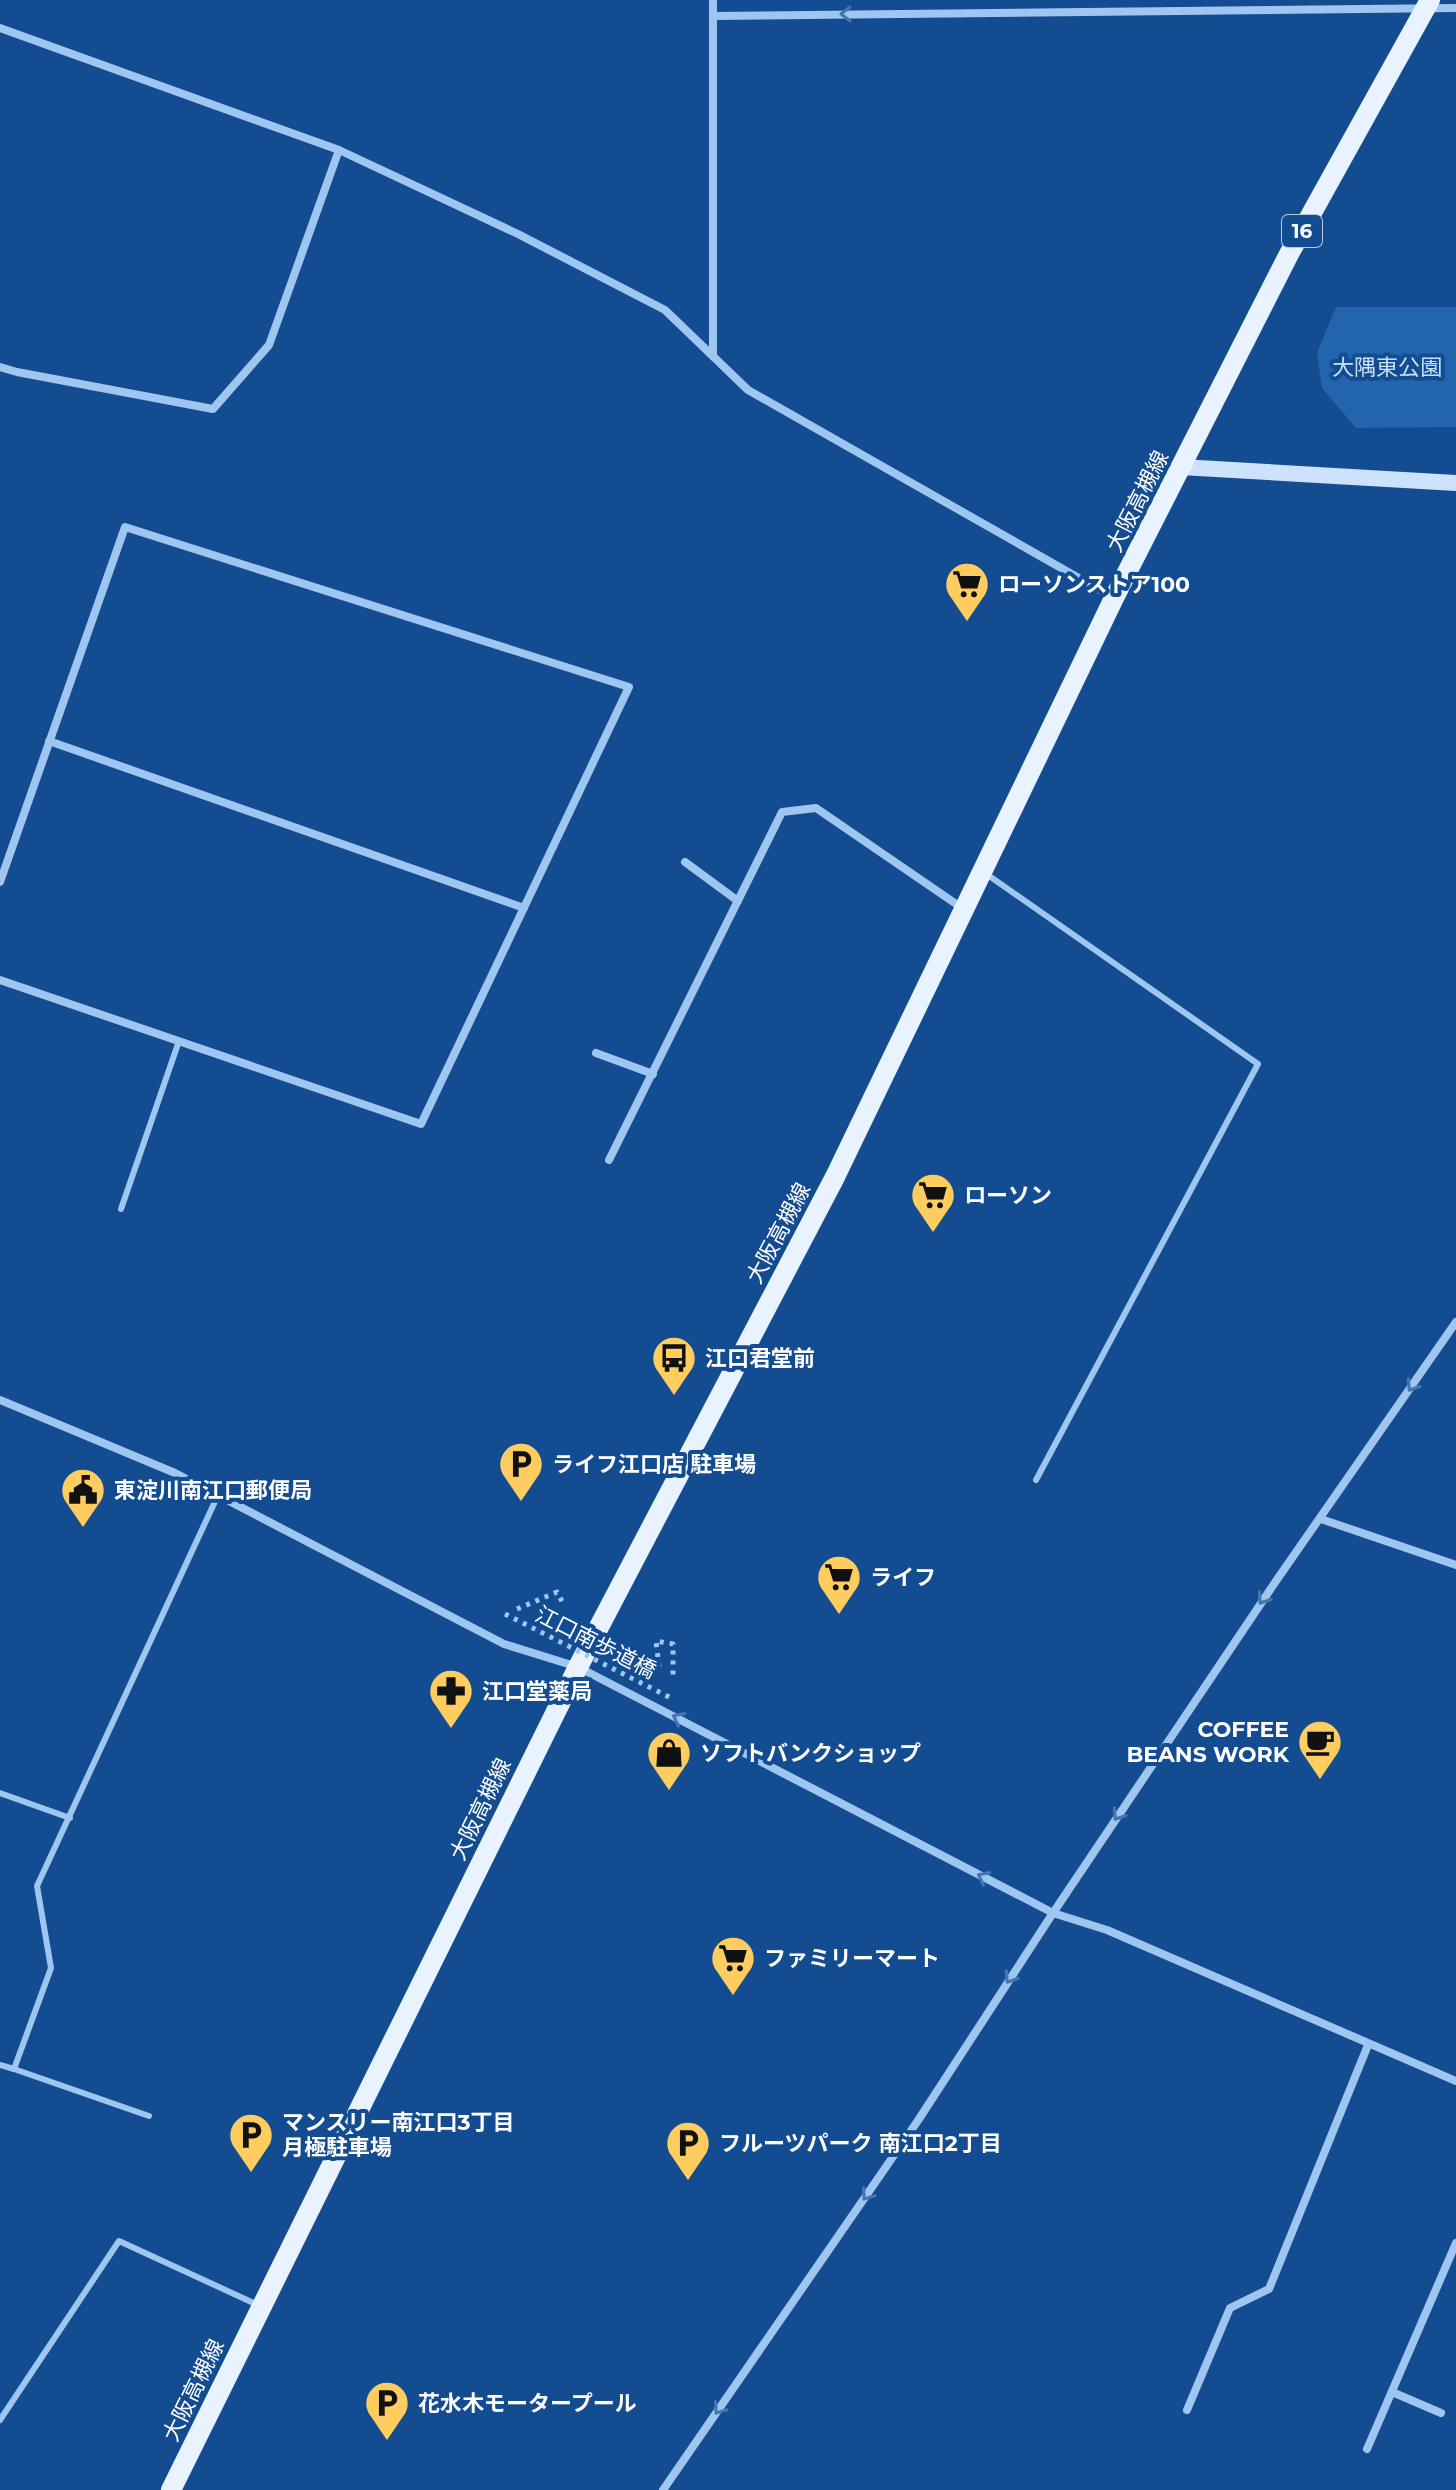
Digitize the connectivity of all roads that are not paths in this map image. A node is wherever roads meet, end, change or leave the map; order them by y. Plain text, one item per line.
1 (713, 0) edge
2 (1428, 4) edge
3 (1456, 8) edge
4 (713, 16) junction
5 (0, 28) edge
6 (339, 150) junction
7 (713, 354) junction
8 (0, 367) edge
9 (1181, 467) junction
10 (1456, 483) edge
11 (1114, 598) junction
12 (49, 741) junction
13 (685, 862) dead end
14 (982, 870) junction
15 (0, 882) edge
16 (738, 901) junction
17 (524, 908) junction
18 (964, 909) junction
19 (0, 980) edge
20 (179, 1041) junction
21 (596, 1053) dead end
22 (653, 1074) junction
23 (609, 1160) dead end
24 (121, 1209) dead end
25 (1456, 1322) edge
26 (0, 1400) edge
27 (1036, 1480) dead end
28 (218, 1495) junction
29 (1321, 1519) junction
30 (1456, 1565) edge
31 (578, 1667) junction
32 (0, 1793) edge
33 (70, 1818) junction
34 (1053, 1913) junction
35 (1368, 2045) junction
36 (0, 2065) edge
37 (14, 2069) junction
38 (1456, 2081) edge
39 (149, 2116) dead end
40 (1456, 2243) edge
41 (261, 2307) junction
42 (1392, 2392) junction
43 (1187, 2410) dead end
44 (1441, 2413) dead end
45 (0, 2420) edge
46 (1367, 2449) dead end
47 (171, 2490) edge
48 (663, 2490) edge

1 - 4 street
2 - 3 street
2 -> 4 street
2 - 9 main road, 大阪高槻線 / 16
4 - 7 street
5 - 6 street
6 - 7 street
6 - 8 street
7 - 11 street
9 - 10 street
9 - 11 main road, 大阪高槻線 / 16
11 - 14 main road, 大阪高槻線 / 16
12 - 15 street
12 - 17 street
12 - 17 street
13 - 16 street
14 - 18 main road, 大阪高槻線 / 16
14 - 27 lane
16 - 18 street
16 - 22 street
17 - 20 street
18 - 31 main road, 大阪高槻線 / 16
19 - 20 street
20 - 24 lane
21 - 22 street
22 - 23 street
25 -> 29 street
26 - 28 street
28 - 31 street
28 - 33 lane
29 - 30 street
29 -> 34 street
34 -> 31 street
31 - 41 main road, 大阪高槻線 / 16
32 - 33 lane
33 - 37 lane
34 - 35 street
34 -> 48 street
35 - 38 street
35 - 43 street
36 - 37 lane
37 - 39 lane
40 - 42 street
41 - 45 lane
41 - 47 main road, 大阪高槻線 / 16
42 - 44 street
42 - 46 street

